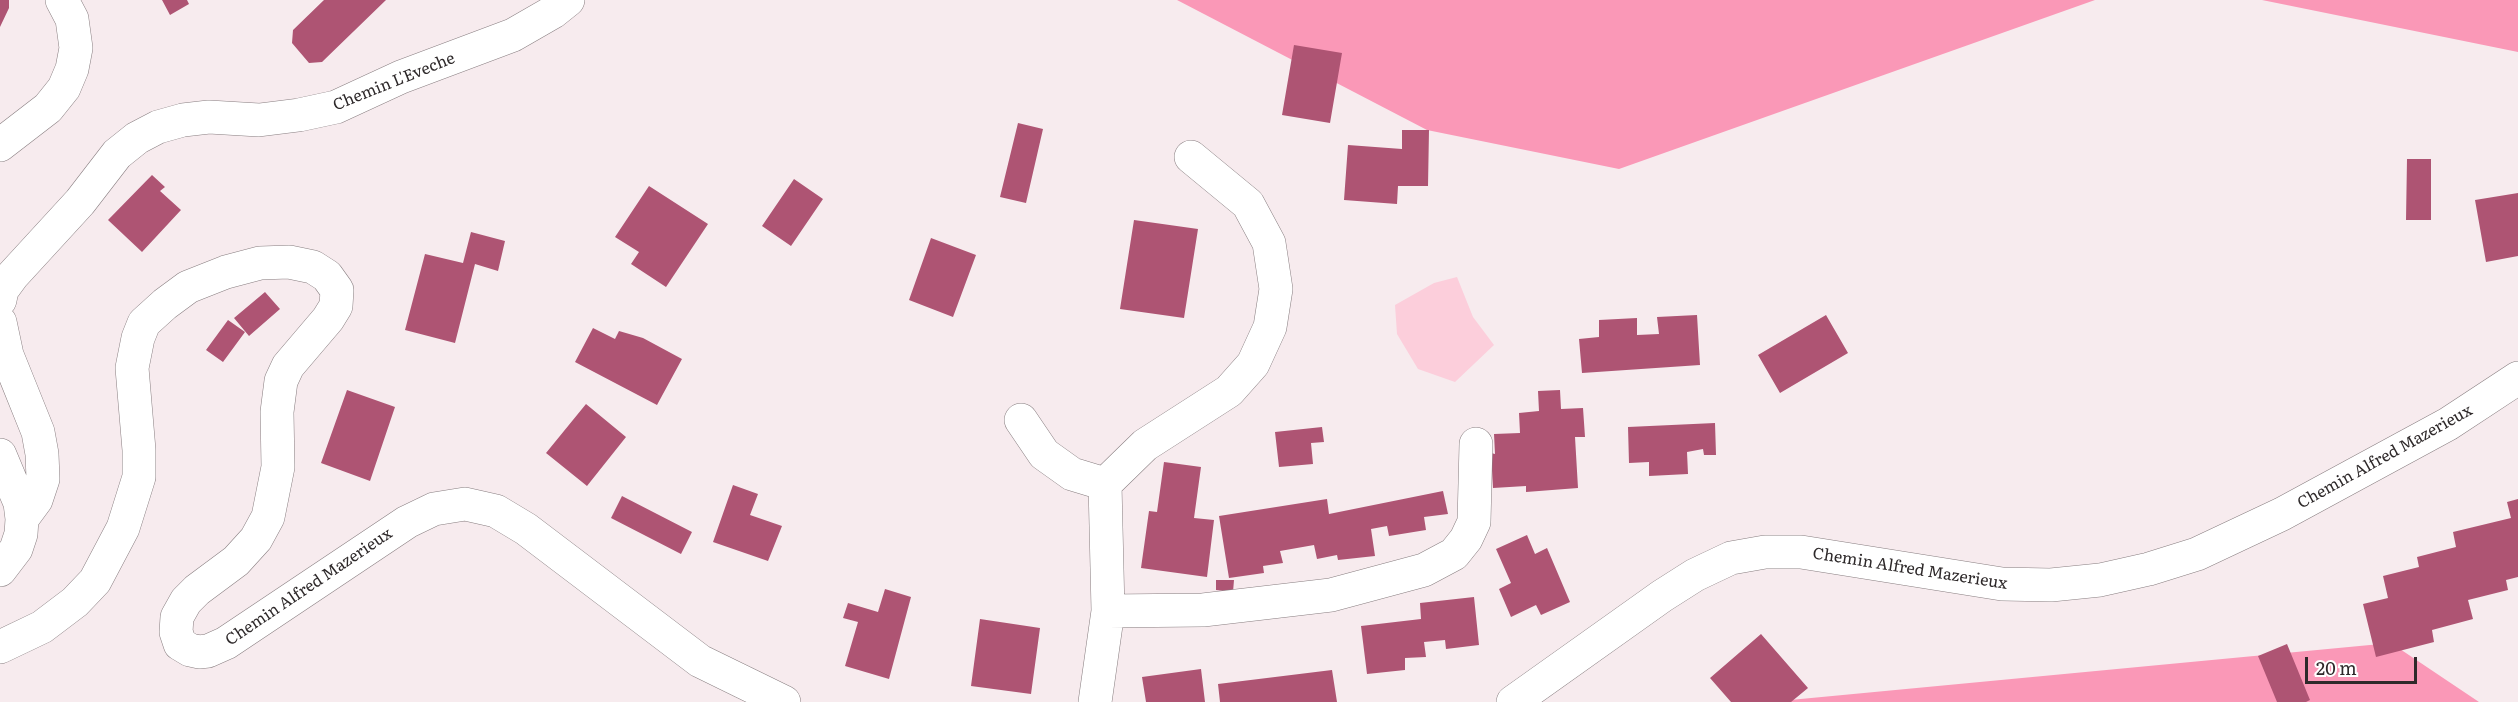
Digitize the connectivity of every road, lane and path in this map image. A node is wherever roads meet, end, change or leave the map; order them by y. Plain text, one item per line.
1 (62, 0) edge
2 (568, 0) edge
3 (0, 145) edge
4 (1191, 157) dead end
5 (0, 300) edge
6 (0, 322) edge
7 (2518, 378) edge
8 (1021, 420) dead end
9 (1476, 444) dead end
10 (0, 455) edge
11 (1105, 484) junction
12 (22, 519) junction
13 (0, 570) edge
14 (1108, 611) junction
15 (0, 647) edge
16 (784, 702) edge
17 (1095, 702) edge
18 (1513, 702) edge

1 - 3 street
2 - 5 street, Chemin L'Eveche
4 - 11 street
6 - 12 street
7 - 18 street, Chemin Alfred Mazerieux
8 - 11 street
9 - 14 street
10 - 12 street
11 - 14 street
12 - 13 street
14 - 17 street
15 - 16 street, Chemin Alfred Mazerieux

